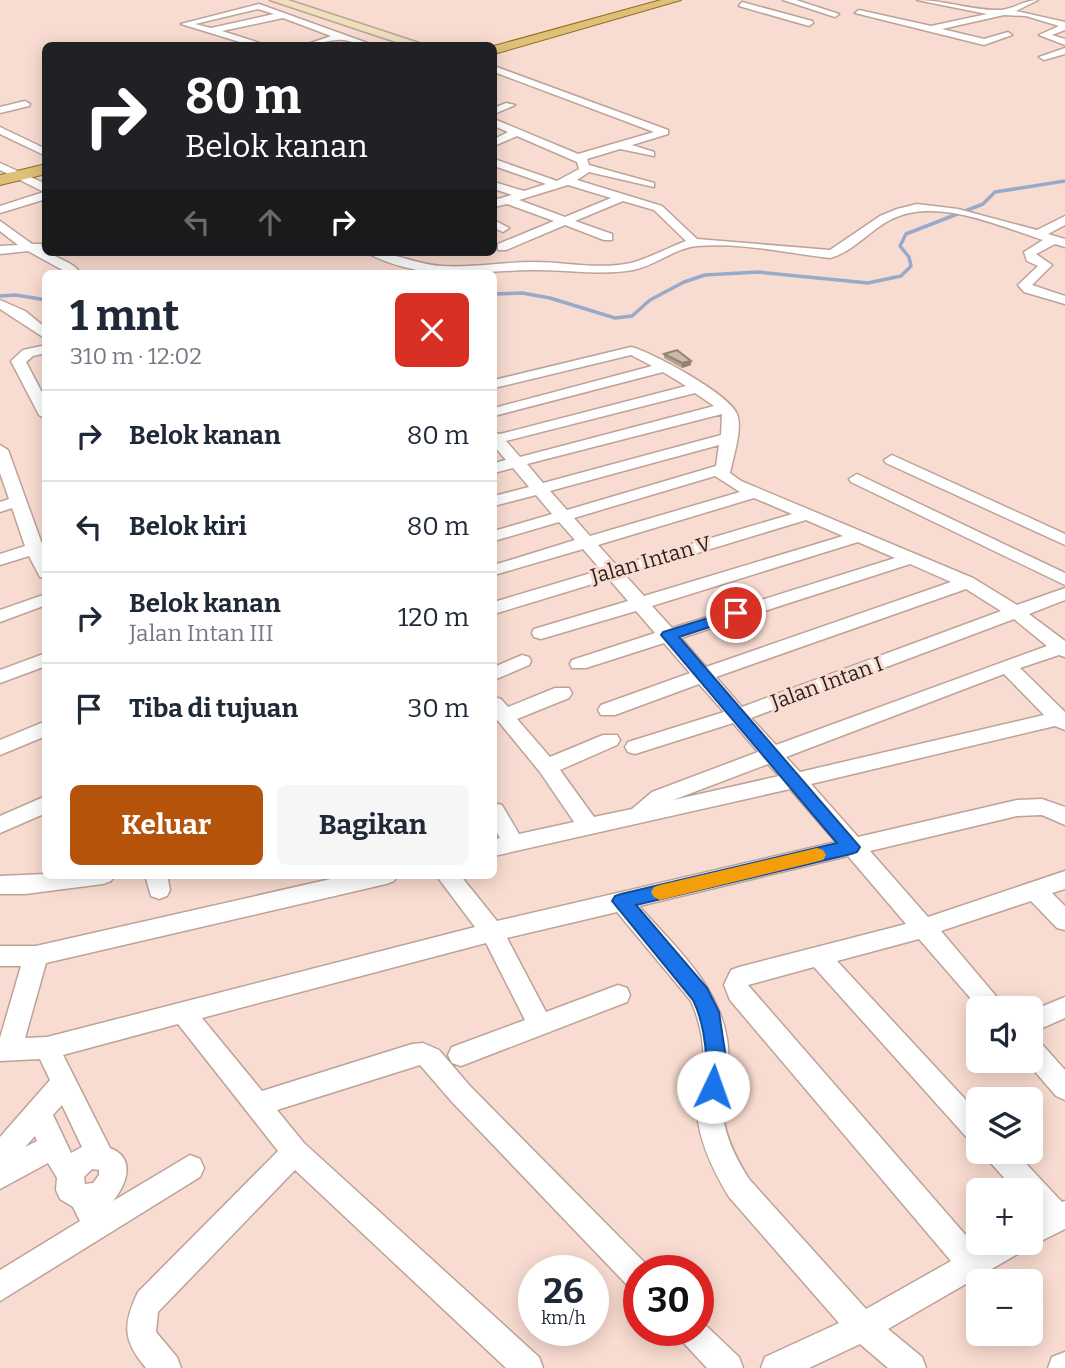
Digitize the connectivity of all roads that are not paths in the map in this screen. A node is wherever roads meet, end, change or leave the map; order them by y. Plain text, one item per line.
1 (276, 0) edge
2 (675, 0) edge
3 (757, 0) edge
4 (787, 0) edge
5 (921, 0) edge
6 (1034, 0) edge
7 (826, 1) edge
8 (938, 2) edge
9 (742, 4) junction
10 (808, 6) junction
11 (1018, 6) junction
12 (732, 7) dead end
13 (975, 11) junction
14 (1006, 12) junction
15 (225, 13) junction
16 (859, 13) dead end
17 (283, 15) junction
18 (248, 23) junction
19 (1065, 26) edge
20 (931, 29) junction
21 (211, 31) junction
22 (340, 36) junction
23 (1008, 36) dead end
24 (251, 42) edge
25 (320, 42) edge
26 (356, 42) edge
27 (409, 42) edge
28 (497, 49) edge
29 (1064, 49) edge
30 (1044, 57) dead end
31 (497, 72) edge
32 (25, 104) dead end
33 (510, 105) dead end
34 (0, 110) edge
35 (497, 110) edge
36 (497, 123) edge
37 (518, 131) junction
38 (3, 133) edge
39 (497, 142) edge
40 (623, 146) junction
41 (42, 151) edge
42 (650, 155) dead end
43 (497, 163) edge
44 (582, 163) junction
45 (0, 166) edge
46 (42, 170) edge
47 (8, 178) edge
48 (563, 183) junction
49 (650, 185) dead end
50 (497, 186) edge
51 (42, 188) edge
52 (524, 195) junction
53 (42, 196) edge
54 (624, 197) junction
55 (508, 200) junction
56 (497, 203) edge
57 (0, 210) edge
58 (1065, 220) edge
59 (565, 221) junction
60 (0, 225) edge
61 (1037, 235) junction
62 (608, 237) dead end
63 (1059, 241) edge
64 (694, 242) junction
65 (498, 245) edge
66 (42, 246) edge
67 (29, 247) junction
68 (0, 250) edge
69 (42, 254) edge
70 (47, 256) edge
71 (384, 256) edge
72 (541, 265) junction
73 (72, 270) edge
74 (440, 270) edge
75 (492, 270) edge
76 (1065, 300) edge
77 (0, 304) edge
78 (42, 332) edge
79 (42, 350) edge
80 (664, 367) junction
81 (497, 383) edge
82 (696, 388) junction
83 (42, 407) edge
84 (725, 408) junction
85 (497, 411) edge
86 (497, 438) edge
87 (727, 438) junction
88 (497, 442) edge
89 (1, 455) edge
90 (892, 460) dead end
91 (515, 462) junction
92 (497, 467) edge
93 (723, 469) junction
94 (857, 479) dead end
95 (540, 488) junction
96 (756, 492) junction
97 (497, 500) edge
98 (974, 500) junction
99 (18, 501) junction
100 (0, 507) edge
101 (809, 514) junction
102 (563, 517) junction
103 (946, 524) junction
104 (497, 535) edge
105 (861, 536) junction
106 (1065, 540) edge
107 (587, 544) junction
108 (34, 549) junction
109 (912, 558) junction
110 (0, 560) edge
111 (42, 565) edge
112 (497, 569) edge
113 (612, 571) junction
114 (1065, 580) edge
115 (967, 582) junction
116 (1065, 594) edge
117 (42, 600) edge
118 (639, 605) junction
119 (497, 607) edge
120 (1017, 613) junction
121 (0, 616) edge
122 (541, 633) dead end
123 (669, 635) junction
124 (1064, 649) edge
125 (42, 661) edge
126 (522, 661) dead end
127 (579, 664) dead end
128 (1007, 666) junction
129 (497, 673) edge
130 (701, 674) junction
131 (0, 677) edge
132 (562, 693) dead end
133 (499, 710) edge
134 (608, 710) dead end
135 (737, 715) junction
136 (1062, 721) edge
137 (42, 729) edge
138 (610, 740) dead end
139 (635, 747) dead end
140 (0, 748) edge
141 (773, 755) junction
142 (547, 767) junction
143 (793, 781) junction
144 (42, 806) edge
145 (639, 814) junction
146 (1065, 817) edge
147 (497, 822) edge
148 (0, 825) edge
149 (588, 825) junction
150 (503, 845) edge
151 (851, 847) junction
152 (59, 879) edge
153 (369, 879) edge
154 (450, 879) edge
155 (1065, 880) edge
156 (0, 885) edge
157 (1035, 890) junction
158 (621, 901) junction
159 (1065, 922) edge
160 (924, 927) junction
161 (492, 932) junction
162 (0, 956) edge
163 (36, 956) junction
164 (819, 957) junction
165 (618, 995) dead end
166 (984, 996) edge
167 (1065, 1007) edge
168 (183, 1012) junction
169 (1043, 1017) edge
170 (540, 1024) junction
171 (47, 1048) junction
172 (4, 1050) edge
173 (461, 1055) dead end
174 (1043, 1063) edge
175 (63, 1084) junction
176 (1065, 1088) edge
177 (256, 1105) junction
178 (39, 1112) junction
179 (966, 1118) edge
180 (52, 1146) junction
181 (295, 1152) junction
182 (0, 1156) edge
183 (1010, 1164) edge
184 (107, 1168) junction
185 (190, 1168) dead end
186 (70, 1174) junction
187 (0, 1176) edge
188 (83, 1198) junction
189 (128, 1206) junction
190 (1062, 1216) edge
191 (96, 1225) junction
192 (1043, 1226) edge
193 (986, 1255) edge
194 (623, 1261) edge
195 (971, 1263) junction
196 (0, 1287) edge
197 (863, 1327) junction
198 (707, 1346) edge
199 (166, 1368) edge
200 (528, 1368) edge
201 (728, 1368) edge
202 (776, 1368) edge
203 (911, 1368) edge

1 - 27 street
2 - 28 main road
3 - 9 street
4 - 10 street
5 - 8 street
6 - 11 street
7 - 10 street
8 - 13 street
9 - 10 street
9 - 12 street
11 - 13 street
11 - 14 street
13 - 14 street
13 - 20 street
14 - 19 street
15 - 17 street
15 - 18 street
15 - 21 street
16 - 20 street
17 - 18 street
17 - 22 street
18 - 21 street
19 - 29 street
20 - 23 street
21 - 24 street
22 - 25 street
22 - 26 street
29 - 30 street
31 - 40 street
32 - 34 street
33 - 35 street
36 - 37 street
37 - 39 street
37 - 44 street
38 - 41 street
40 - 42 street
40 - 44 street
43 - 48 street
44 - 48 street
44 - 49 street
45 - 47 street
46 - 47 main road
47 - 51 street
48 - 52 street
48 - 54 street
50 - 52 street
52 - 55 street
53 - 57 street
54 - 59 street
54 - 64 street
55 - 56 street
55 - 59 street
58 - 61 street
59 - 62 street
59 - 65 street
60 - 67 street
61 - 63 street
61 - 64 street
63 - 76 street
64 - 72 street
65 - 72 street
66 - 67 street
67 - 68 street
67 - 69 street
70 - 73 street
71 - 74 street
72 - 75 street
77 - 78 street
79 - 83 street
80 - 81 street
80 - 82 street
80 - 85 street
82 - 84 street
82 - 86 street
84 - 87 street
84 - 91 street
87 - 93 street
87 - 95 street
88 - 91 street
89 - 99 street
90 - 98 street
91 - 92 street
91 - 95 street
93 - 96 street
93 - 102 street
94 - 103 street
95 - 97 street
95 - 102 street
96 - 101 street
96 - 107 street
98 - 103 street
98 - 106 street
99 - 100 street
99 - 108 street
101 - 105 street
101 - 113 street, Jalan Intan V
102 - 104 street
102 - 107 street
103 - 114 street
105 - 109 street
105 - 118 street
107 - 112 street
107 - 113 street
108 - 110 street
108 - 111 street
109 - 115 street
109 - 123 street
113 - 118 street
113 - 119 street, Jalan Intan V
115 - 120 street
115 - 130 street
116 - 120 street, Jalan Intan I
117 - 121 street
118 - 122 street
118 - 123 street
120 - 124 street
120 - 135 street, Jalan Intan I
123 - 127 street
123 - 130 street
124 - 128 street
125 - 131 street
126 - 129 street
128 - 136 street
128 - 141 street
130 - 134 street
130 - 135 street
132 - 133 street
133 - 142 street
135 - 139 street, Jalan Intan I
135 - 141 street
136 - 143 street
137 - 140 street
138 - 142 street
141 - 143 street
141 - 145 street
142 - 149 street
143 - 145 street
143 - 151 street
144 - 148 street
145 - 149 street
146 - 151 street
147 - 150 street
149 - 150 street
151 - 158 street
151 - 160 street
152 - 156 street
153 - 163 street
154 - 161 street
155 - 157 street
157 - 159 street
157 - 160 street
158 - 161 street
158 - 197 street
160 - 164 street
160 - 166 street
161 - 168 street
161 - 170 street
162 - 163 street
163 - 172 street
164 - 179 street
164 - 195 street
165 - 170 street
167 - 169 street
168 - 171 street
168 - 177 street
170 - 173 street
171 - 172 street
171 - 175 street
174 - 176 street
175 - 178 street
175 - 184 street
177 - 181 street
177 - 194 street
178 - 180 street
178 - 182 street
180 - 186 street
180 - 187 street
181 - 199 street
181 - 200 street
183 - 190 street
184 - 186 street
184 - 188 street
184 - 189 street
185 - 189 street
186 - 188 street
188 - 191 street
189 - 191 street
190 - 192 street
191 - 196 street
193 - 195 street
195 - 197 street
197 - 202 street
197 - 203 street
198 - 201 street

